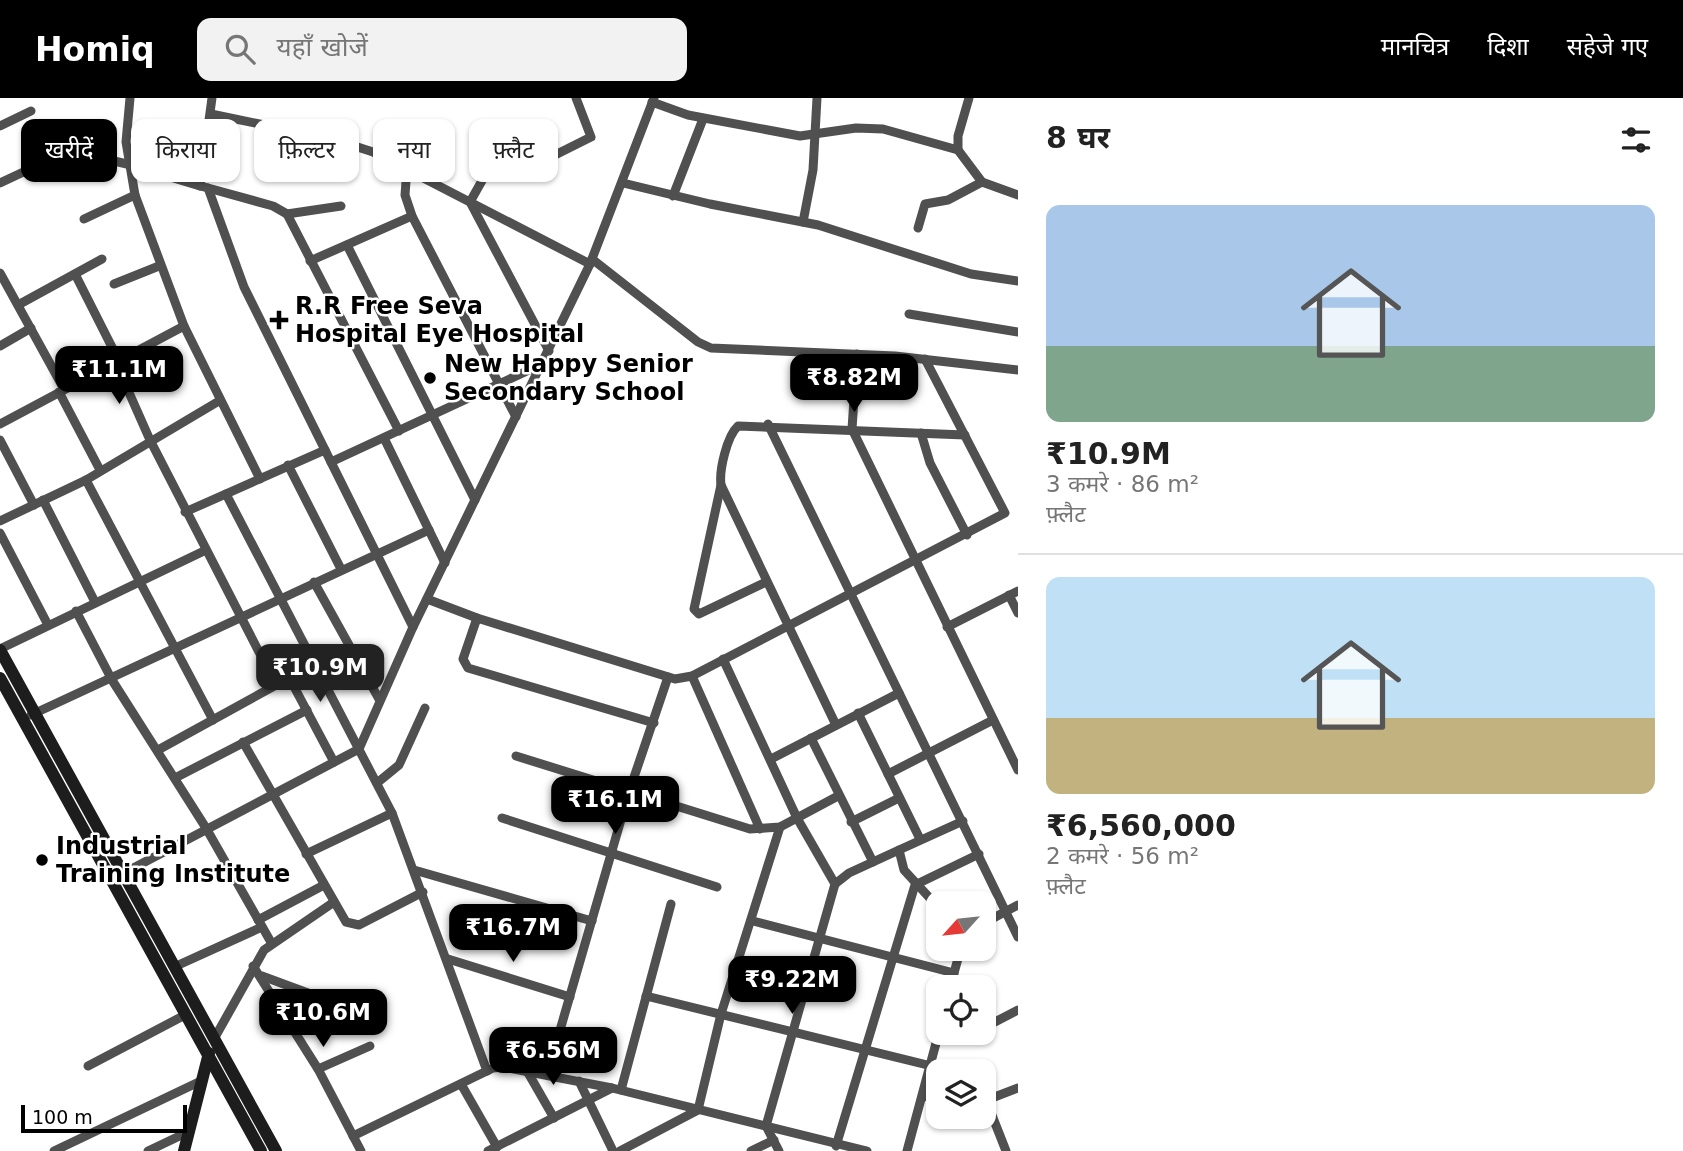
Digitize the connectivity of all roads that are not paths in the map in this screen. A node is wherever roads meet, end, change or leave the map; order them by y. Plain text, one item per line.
1 (130, 98) edge
2 (212, 98) edge
3 (576, 98) edge
4 (817, 98) edge
5 (969, 98) edge
6 (653, 100) edge
7 (31, 111) dead end
8 (211, 114) junction
9 (703, 119) junction
10 (1, 122) edge
11 (816, 134) junction
12 (958, 150) junction
13 (558, 154) edge
14 (373, 155) edge
15 (117, 162) edge
16 (127, 164) junction
17 (21, 173) edge
18 (406, 182) edge
19 (433, 182) edge
20 (481, 182) edge
21 (982, 182) junction
22 (0, 183) edge
23 (623, 183) junction
24 (204, 187) junction
25 (135, 195) junction
26 (1018, 195) edge
27 (673, 196) junction
28 (470, 202) junction
29 (341, 206) dead end
30 (287, 214) junction
31 (412, 216) junction
32 (85, 219) dead end
33 (803, 222) junction
34 (918, 228) dead end
35 (347, 245) junction
36 (102, 260) dead end
37 (310, 261) junction
38 (591, 261) junction
39 (159, 266) junction
40 (0, 273) edge
41 (75, 274) junction
42 (1018, 281) edge
43 (114, 284) dead end
44 (18, 305) junction
45 (909, 314) dead end
46 (184, 327) junction
47 (31, 328) junction
48 (1018, 332) edge
49 (0, 346) edge
50 (549, 351) junction
51 (857, 354) junction
52 (925, 359) junction
53 (116, 360) junction
54 (542, 364) junction
55 (1018, 370) edge
56 (500, 384) junction
57 (61, 390) junction
58 (219, 401) junction
59 (435, 416) junction
60 (516, 417) junction
61 (0, 424) edge
62 (768, 424) junction
63 (852, 429) junction
64 (399, 431) junction
65 (921, 433) junction
66 (965, 435) junction
67 (384, 438) junction
68 (0, 440) edge
69 (150, 440) junction
70 (325, 450) junction
71 (331, 462) junction
72 (288, 465) junction
73 (100, 470) junction
74 (260, 479) junction
75 (86, 480) junction
76 (721, 485) junction
77 (226, 495) junction
78 (475, 500) junction
79 (39, 503) junction
80 (185, 512) junction
81 (0, 522) edge
82 (429, 530) junction
83 (0, 533) edge
84 (967, 535) junction
85 (206, 550) junction
86 (377, 554) junction
87 (916, 562) junction
88 (445, 563) junction
89 (341, 569) junction
90 (314, 582) junction
91 (766, 582) junction
92 (142, 583) junction
93 (1014, 593) edge
94 (851, 596) junction
95 (281, 598) junction
96 (427, 599) junction
97 (95, 602) junction
98 (76, 611) junction
99 (1018, 613) edge
100 (241, 618) junction
101 (477, 618) junction
102 (48, 625) junction
103 (414, 627) junction
104 (947, 627) junction
105 (788, 628) junction
106 (0, 649) edge
107 (177, 649) junction
108 (723, 659) junction
109 (692, 676) junction
110 (668, 677) junction
111 (0, 678) edge
112 (112, 680) junction
113 (276, 685) junction
114 (899, 693) junction
115 (379, 698) junction
116 (6, 702) edge
117 (425, 708) dead end
118 (307, 710) junction
119 (858, 712) junction
120 (28, 716) junction
121 (213, 720) junction
122 (993, 720) junction
123 (654, 723) junction
124 (835, 723) junction
125 (811, 738) junction
126 (243, 742) junction
127 (359, 749) junction
128 (158, 750) junction
129 (928, 752) junction
130 (516, 756) dead end
131 (771, 759) junction
132 (334, 761) junction
133 (1018, 770) edge
134 (888, 774) junction
135 (175, 778) junction
136 (377, 783) junction
137 (629, 792) junction
138 (272, 794) junction
139 (838, 796) junction
140 (899, 798) junction
141 (392, 813) junction
142 (502, 818) dead end
143 (797, 818) junction
144 (963, 821) junction
145 (851, 822) junction
146 (780, 827) junction
147 (206, 828) junction
148 (760, 830) junction
149 (920, 839) junction
150 (899, 850) junction
151 (612, 851) junction
152 (306, 854) junction
153 (979, 854) junction
154 (873, 862) junction
155 (414, 870) junction
156 (122, 874) junction
157 (835, 884) junction
158 (324, 885) junction
159 (915, 885) junction
160 (717, 887) dead end
161 (423, 892) junction
162 (926, 896) edge
163 (334, 902) junction
164 (671, 904) dead end
165 (1018, 905) edge
166 (1006, 911) junction
167 (996, 916) edge
168 (592, 921) junction
169 (753, 921) junction
170 (260, 923) junction
171 (1018, 937) edge
172 (821, 939) junction
173 (272, 944) junction
174 (892, 957) junction
175 (448, 959) junction
176 (958, 961) edge
177 (253, 966) junction
178 (174, 967) junction
179 (954, 974) joint
180 (260, 976) junction
181 (646, 996) junction
182 (570, 997) junction
183 (354, 1010) dead end
184 (1017, 1013) edge
185 (721, 1014) junction
186 (186, 1015) junction
187 (996, 1022) edge
188 (793, 1031) junction
189 (214, 1039) junction
190 (370, 1046) dead end
191 (863, 1050) junction
192 (208, 1056) junction
193 (926, 1064) edge
194 (88, 1066) dead end
195 (318, 1069) junction
196 (487, 1071) junction
197 (527, 1071) junction
198 (547, 1075) junction
199 (203, 1080) junction
200 (579, 1081) junction
201 (461, 1084) junction
202 (926, 1084) edge
203 (1018, 1088) edge
204 (616, 1089) junction
205 (923, 1095) junction
206 (996, 1095) edge
207 (926, 1096) edge
208 (588, 1100) junction
209 (698, 1110) junction
210 (554, 1118) junction
211 (766, 1126) junction
212 (996, 1127) edge
213 (190, 1131) junction
214 (353, 1136) junction
215 (774, 1140) junction
216 (836, 1146) junction
217 (492, 1149) edge
218 (54, 1151) edge
219 (148, 1151) edge
220 (184, 1151) edge
221 (261, 1151) edge
222 (275, 1151) edge
223 (361, 1151) edge
224 (613, 1151) edge
225 (620, 1151) edge
226 (751, 1151) edge
227 (779, 1151) edge
228 (867, 1151) edge
229 (906, 1151) edge
230 (1006, 1151) edge

1 - 16 street
2 - 8 street
3 - 13 street
4 - 11 street
5 - 12 street
6 - 9 street
6 - 23 street
7 - 10 street
8 - 14 street
8 - 24 street
9 - 11 street
9 - 27 street
11 - 12 street
11 - 33 street
12 - 21 street
15 - 16 street
16 - 24 street
16 - 25 street
17 - 22 street
18 - 31 street
19 - 28 street
20 - 28 street
21 - 26 street
21 - 34 street
23 - 27 street
23 - 38 street
24 - 30 street
24 - 70 street
25 - 32 street
25 - 39 street
27 - 33 street
28 - 38 street
28 - 50 street
29 - 30 street
30 - 37 street
31 - 35 street
31 - 56 street
33 - 42 street
35 - 37 street
35 - 59 street
36 - 41 street
37 - 64 street
38 - 50 street
38 - 51 street
39 - 43 street
39 - 46 street
40 - 44 street
41 - 44 street
41 - 53 street
44 - 47 street
45 - 48 street
46 - 53 street
46 - 58 street
47 - 49 street
47 - 57 street
50 - 54 street
51 - 52 street
51 - 63 street
52 - 55 street
52 - 66 street
53 - 57 street
53 - 69 street
54 - 56 street
54 - 60 street
56 - 59 street
56 - 60 street
57 - 61 street
57 - 73 street
58 - 69 street
58 - 74 street
59 - 64 street
59 - 78 street
60 - 78 street
62 - 63 street
62 - 76 street
62 - 94 street
63 - 65 street
63 - 87 street
64 - 67 street
65 - 66 street
65 - 84 street
66 - 84 street
67 - 71 street
67 - 82 street
68 - 79 street
69 - 73 street
69 - 80 street
70 - 71 street
70 - 72 street
71 - 86 street
72 - 74 street
72 - 89 street
73 - 75 street
74 - 77 street
75 - 79 street
75 - 92 street
76 - 91 street
76 - 91 street
77 - 80 street
77 - 95 street
78 - 88 street
79 - 81 street
79 - 97 street
80 - 85 street
82 - 86 street
82 - 88 street
83 - 102 street
84 - 87 street
85 - 92 street
85 - 100 street
86 - 89 street
86 - 103 street
87 - 94 street
87 - 104 street
88 - 96 street
89 - 90 street
90 - 95 street
90 - 115 street
91 - 105 street
92 - 97 street
92 - 107 street
93 - 99 street
93 - 104 street
94 - 105 street
94 - 114 street
95 - 100 street
95 - 127 street
96 - 101 street
96 - 103 street
97 - 98 street
98 - 102 street
98 - 112 street
100 - 107 street
100 - 113 street
101 - 110 street
101 - 123 street
102 - 106 street
103 - 115 street
104 - 122 street
105 - 108 street
105 - 124 street
106 - 120 main road
107 - 112 street
107 - 121 street
108 - 109 street
108 - 131 street
109 - 110 street
109 - 148 street
110 - 123 street
111 - 116 main road
112 - 120 street
112 - 128 street
113 - 118 street
113 - 121 street
114 - 119 street
114 - 129 street
115 - 127 street
116 - 120 main road
117 - 136 street
118 - 126 street
118 - 132 street
119 - 124 street
119 - 134 street
120 - 156 main road
120 - 186 main road
121 - 128 street
122 - 129 street
122 - 133 street
123 - 137 street
124 - 125 street
125 - 131 street
125 - 139 street
126 - 135 street
126 - 138 street
127 - 132 street
127 - 136 street
128 - 135 street
129 - 134 street
129 - 144 street
130 - 137 street
131 - 143 street
132 - 138 street
134 - 140 street
135 - 147 street
136 - 141 street
137 - 148 street
137 - 151 street
138 - 147 street
138 - 152 street
139 - 143 street
139 - 145 street
140 - 145 street
140 - 149 street
141 - 152 street
141 - 155 street
142 - 151 street
143 - 146 street
143 - 157 street
144 - 149 street
144 - 153 street
145 - 154 street
146 - 148 street
146 - 169 street
147 - 156 street
147 - 170 street
149 - 150 street
150 - 154 street
150 - 159 street
151 - 160 street
151 - 168 street
152 - 158 street
153 - 159 street
153 - 166 street
154 - 157 street
155 - 161 street
155 - 168 street
156 - 178 main road
157 - 172 street
158 - 163 street
158 - 170 street
159 - 162 street
159 - 174 street
161 - 163 street
161 - 175 street
163 - 173 street
164 - 181 street
165 - 166 street
166 - 167 street
166 - 171 street
168 - 182 street
169 - 172 street
169 - 185 street
170 - 173 street
170 - 178 street
172 - 174 street
172 - 188 street
173 - 177 street
174 - 179 street
174 - 191 street
175 - 182 street
175 - 196 street
176 - 179 street
177 - 180 street
177 - 189 street
178 - 189 main road
180 - 183 street
180 - 195 street
181 - 185 street
181 - 204 street
182 - 198 street
184 - 187 street
185 - 188 street
185 - 209 street
186 - 192 main road
186 - 194 street
188 - 191 street
188 - 211 street
189 - 192 main road
189 - 222 main road
190 - 195 street
191 - 193 street
191 - 216 street
192 - 199 main road
192 - 221 main road
195 - 214 street
196 - 197 street
196 - 201 street
197 - 198 street
197 - 210 street
198 - 200 street
199 - 213 main road
199 - 218 street
200 - 204 street
200 - 208 street
201 - 214 street
201 - 217 street
202 - 205 street
203 - 206 street
204 - 208 street
204 - 209 street
205 - 207 street
205 - 229 street
208 - 210 street
208 - 224 street
209 - 211 street
209 - 225 street
210 - 217 street
211 - 215 street
211 - 216 street
212 - 230 street
213 - 219 street
213 - 220 main road
214 - 223 street
215 - 226 street
215 - 227 street
216 - 228 street

